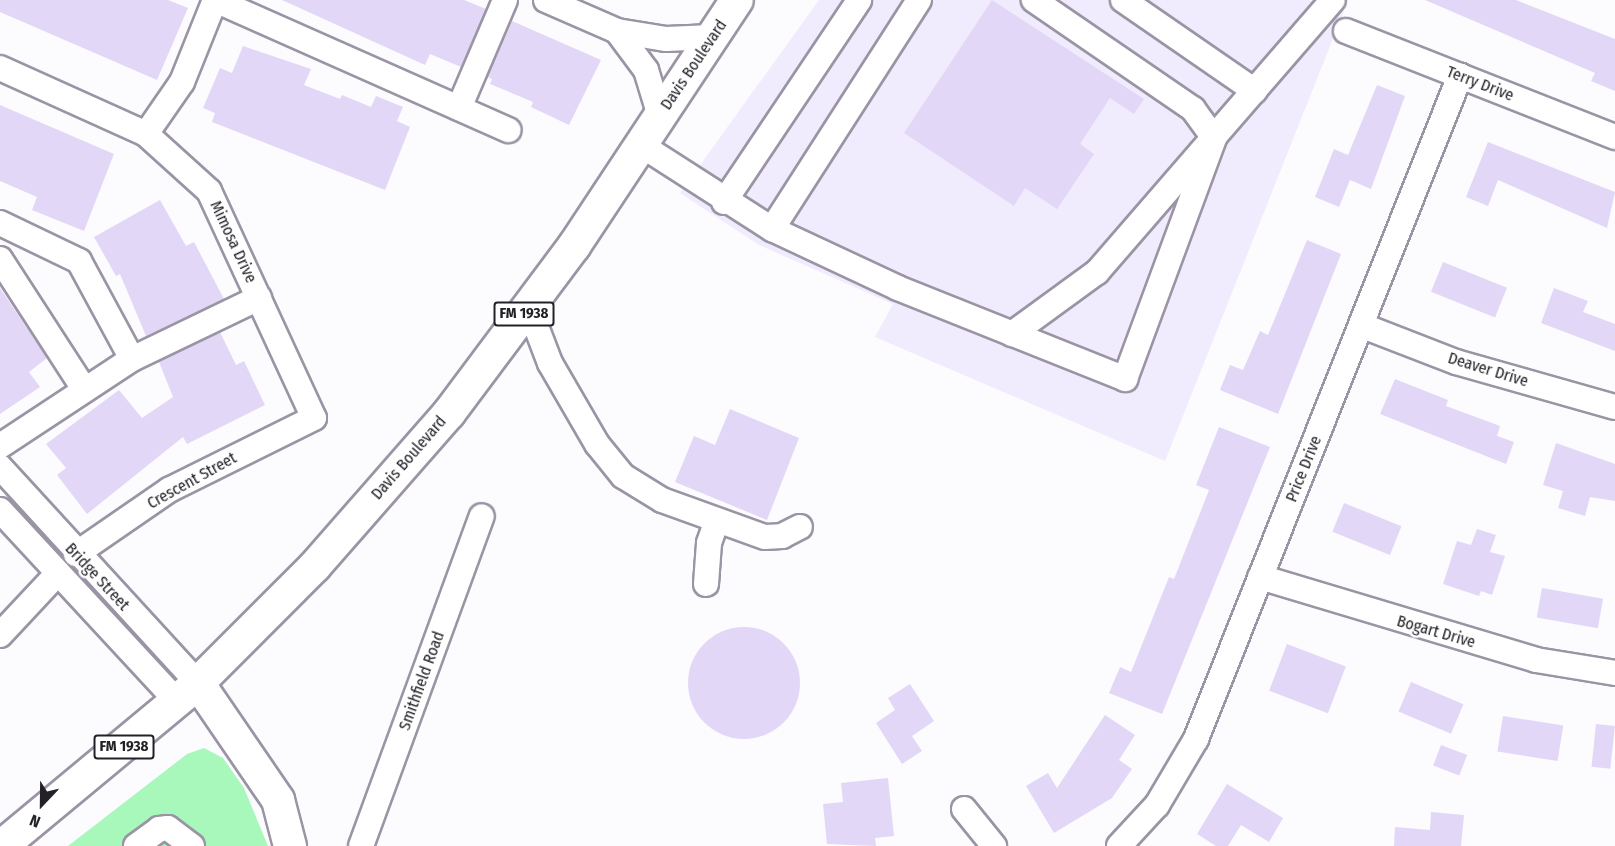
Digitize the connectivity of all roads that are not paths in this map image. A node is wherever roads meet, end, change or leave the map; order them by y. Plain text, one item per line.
1 (215, 0) edge
2 (505, 0) edge
3 (546, 0) edge
4 (737, 0) edge
5 (859, 0) edge
6 (919, 0) edge
7 (1034, 0) edge
8 (1123, 0) edge
9 (1333, 0) edge
10 (617, 31) junction
11 (1346, 31) dead end
12 (712, 37) junction
13 (0, 68) edge
14 (1460, 76) junction
15 (1256, 91) junction
16 (459, 108) junction
17 (660, 116) junction
18 (508, 130) dead end
19 (146, 134) junction
20 (1615, 136) edge
21 (1214, 138) junction
22 (641, 145) junction
23 (724, 202) junction
24 (0, 223) edge
25 (772, 229) junction
26 (0, 259) edge
27 (259, 298) junction
28 (528, 308) junction
29 (1363, 326) junction
30 (1012, 334) junction
31 (132, 359) junction
32 (84, 389) junction
33 (1615, 407) edge
34 (314, 418) joint
35 (0, 446) edge
36 (0, 467) edge
37 (0, 510) edge
38 (482, 516) dead end
39 (717, 520) junction
40 (800, 527) dead end
41 (76, 554) junction
42 (57, 574) junction
43 (1260, 577) junction
44 (706, 584) dead end
45 (0, 635) edge
46 (1615, 673) edge
47 (188, 692) junction
48 (964, 809) dead end
49 (2, 846) edge
50 (136, 846) edge
51 (192, 846) edge
52 (290, 846) edge
53 (361, 846) edge
54 (994, 846) edge
55 (1119, 846) edge

1 - 16 street
1 - 19 street
2 - 16 street
3 - 10 street
4 - 12 main road, Davis Boulevard / FM 1938
5 - 23 street
6 - 25 street
7 - 21 street
8 - 15 street
9 - 15 street
10 - 12 street
10 - 17 street
11 - 14 street, Terry Drive
12 - 17 main road, Davis Boulevard / FM 1938
13 - 19 street, Mimosa Drive
14 - 20 street, Terry Drive
14 - 29 street, Price Drive
15 - 21 street
16 - 18 street
17 - 22 main road, Davis Boulevard / FM 1938
19 - 27 street, Mimosa Drive
21 - 30 street
21 - 30 street
22 - 23 street
22 - 28 main road, Davis Boulevard / FM 1938
23 - 25 street
24 - 31 street
25 - 30 street
26 - 32 street
27 - 31 street
27 - 34 street, Mimosa Drive
28 - 39 street
28 - 47 main road, Davis Boulevard / FM 1938
29 - 33 street, Deaver Drive
29 - 43 street, Price Drive
31 - 32 street
32 - 35 street
34 - 41 street, Crescent Street
36 - 41 street, Bridge Street
37 - 42 street, Bridge Street
38 - 53 street, Smithfield Road
39 - 40 street
39 - 44 street
41 - 47 street, Bridge Street
42 - 45 street
42 - 47 street, Bridge Street
43 - 46 street, Bogart Drive
43 - 55 street, Price Drive
47 - 49 main road, Davis Boulevard / FM 1938
47 - 52 main road
48 - 54 street
50 - 51 street

